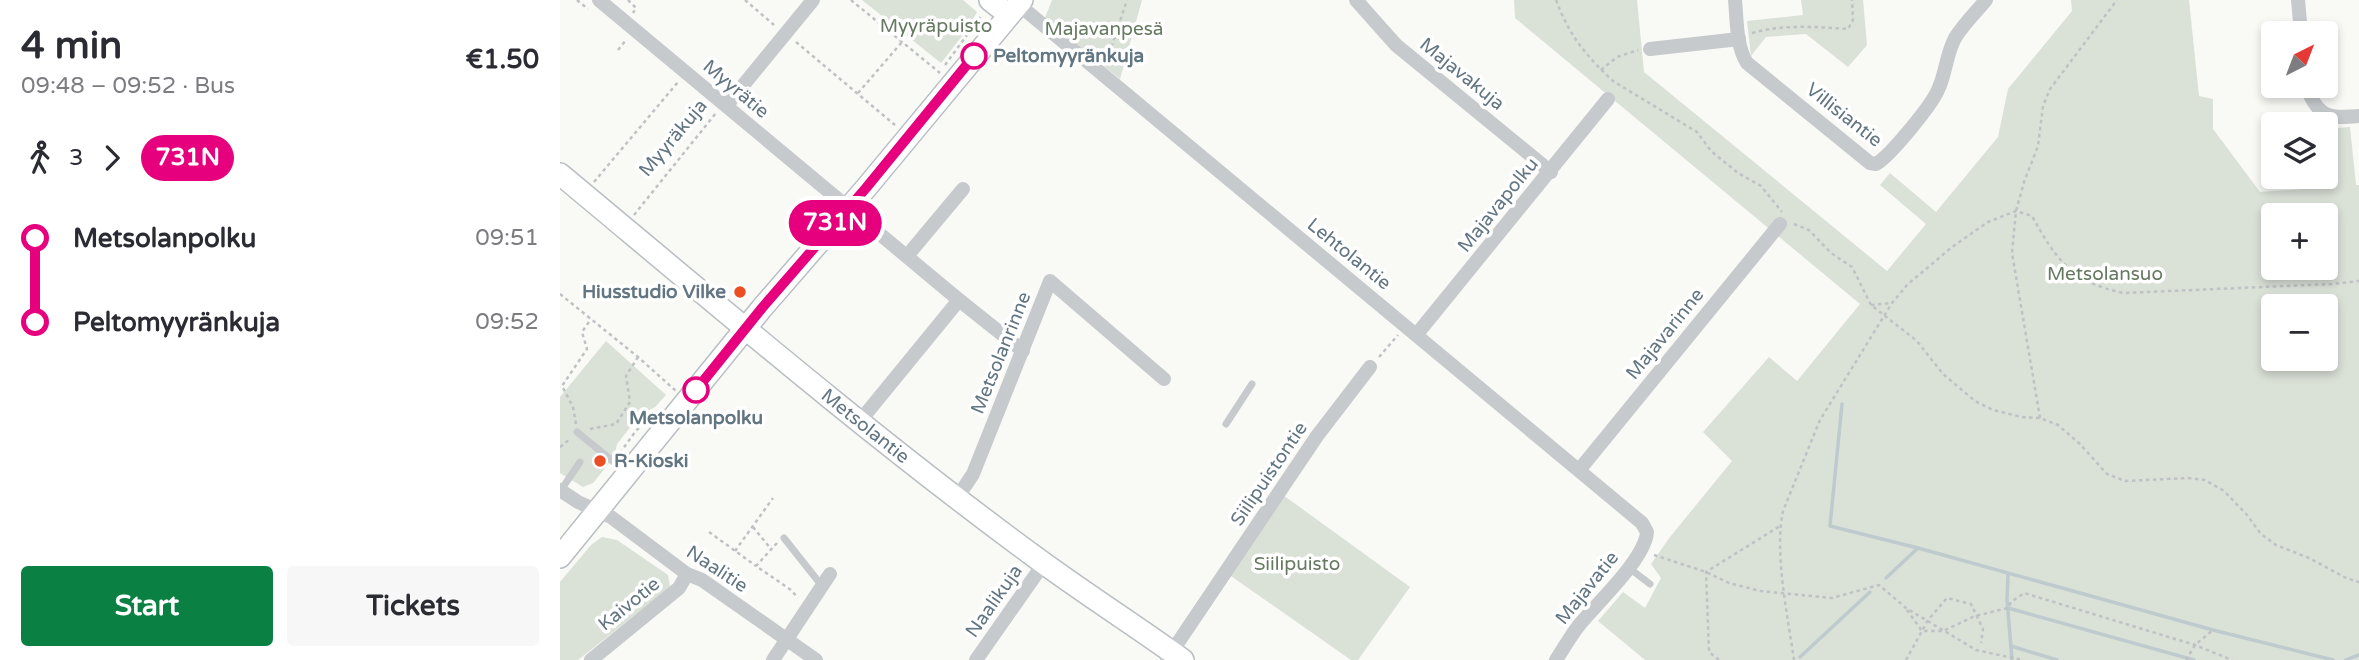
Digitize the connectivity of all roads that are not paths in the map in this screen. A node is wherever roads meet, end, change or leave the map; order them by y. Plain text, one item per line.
1 (598, 0) edge
2 (813, 0) edge
3 (990, 0) edge
4 (1356, 0) edge
5 (1735, 0) edge
6 (1986, 0) edge
7 (2298, 0) edge
8 (1016, 7) edge
9 (2300, 21) edge
10 (1740, 39) junction
11 (1650, 49) road end
12 (1609, 92) road end
13 (2311, 98) edge
14 (726, 105) junction
15 (2359, 116) edge
16 (1550, 172) junction
17 (560, 174) edge
18 (963, 189) dead end
19 (848, 208) junction
20 (1780, 224) dead end
21 (907, 256) junction
22 (959, 300) junction
23 (746, 329) junction
24 (1411, 330) junction
25 (1023, 351) junction
26 (1370, 367) road end
27 (1164, 379) dead end
28 (1252, 384) dead end
29 (860, 421) junction
30 (1226, 424) dead end
31 (577, 432) road end
32 (580, 462) dead end
33 (615, 463) dead end
34 (1580, 469) junction
35 (560, 490) edge
36 (957, 498) junction
37 (597, 511) junction
38 (784, 538) road end
39 (1645, 543) joint
40 (560, 557) edge
41 (1044, 563) junction
42 (1628, 568) junction
43 (687, 574) junction
44 (826, 580) joint
45 (1650, 584) dead end
46 (787, 640) junction
47 (1174, 657) edge
48 (591, 660) edge
49 (773, 660) edge
50 (816, 660) edge
51 (976, 660) edge
52 (1556, 660) edge

1 - 14 street, Myyrätie
2 - 14 street, Myyräkuja
3 - 8 street
4 - 16 street, Majavakuja
5 - 10 street, Villisiantie
6 - 10 street, Villisiantie
7 - 9 street
8 - 19 street
8 - 24 street, Lehtolantie
10 - 11 street
12 - 16 street, Majavapolku
13 - 15 street
14 - 19 street, Myyrätie
16 - 24 street, Majavapolku
17 - 23 street, Metsolantie
18 - 21 street
19 - 21 street, Myyrätie
19 - 23 street
20 - 34 street, Majavarinne
21 - 22 street, Myyrätie
22 - 25 street, Myyrätie
22 - 29 street
23 - 29 street, Metsolantie
23 - 37 street
24 - 34 street, Lehtolantie
25 - 27 street, Metsolanrinne
25 - 36 street, Metsolanrinne
26 - 47 street, Siilipuistontie
28 - 30 lane
29 - 36 street, Metsolantie
31 - 33 lane
32 - 35 lane
34 - 39 street, Lehtolantie
35 - 37 street, Naalitie
36 - 41 street, Metsolantie
37 - 40 street
37 - 43 street, Naalitie
38 - 44 lane
39 - 42 street, Majavatie
41 - 47 street, Metsolantie
41 - 51 street, Naalikuja
42 - 45 lane
42 - 52 street, Majavatie
43 - 46 street, Naalitie
43 - 48 street, Kaivotie
44 - 46 street
46 - 49 street
46 - 50 street, Naalitie

